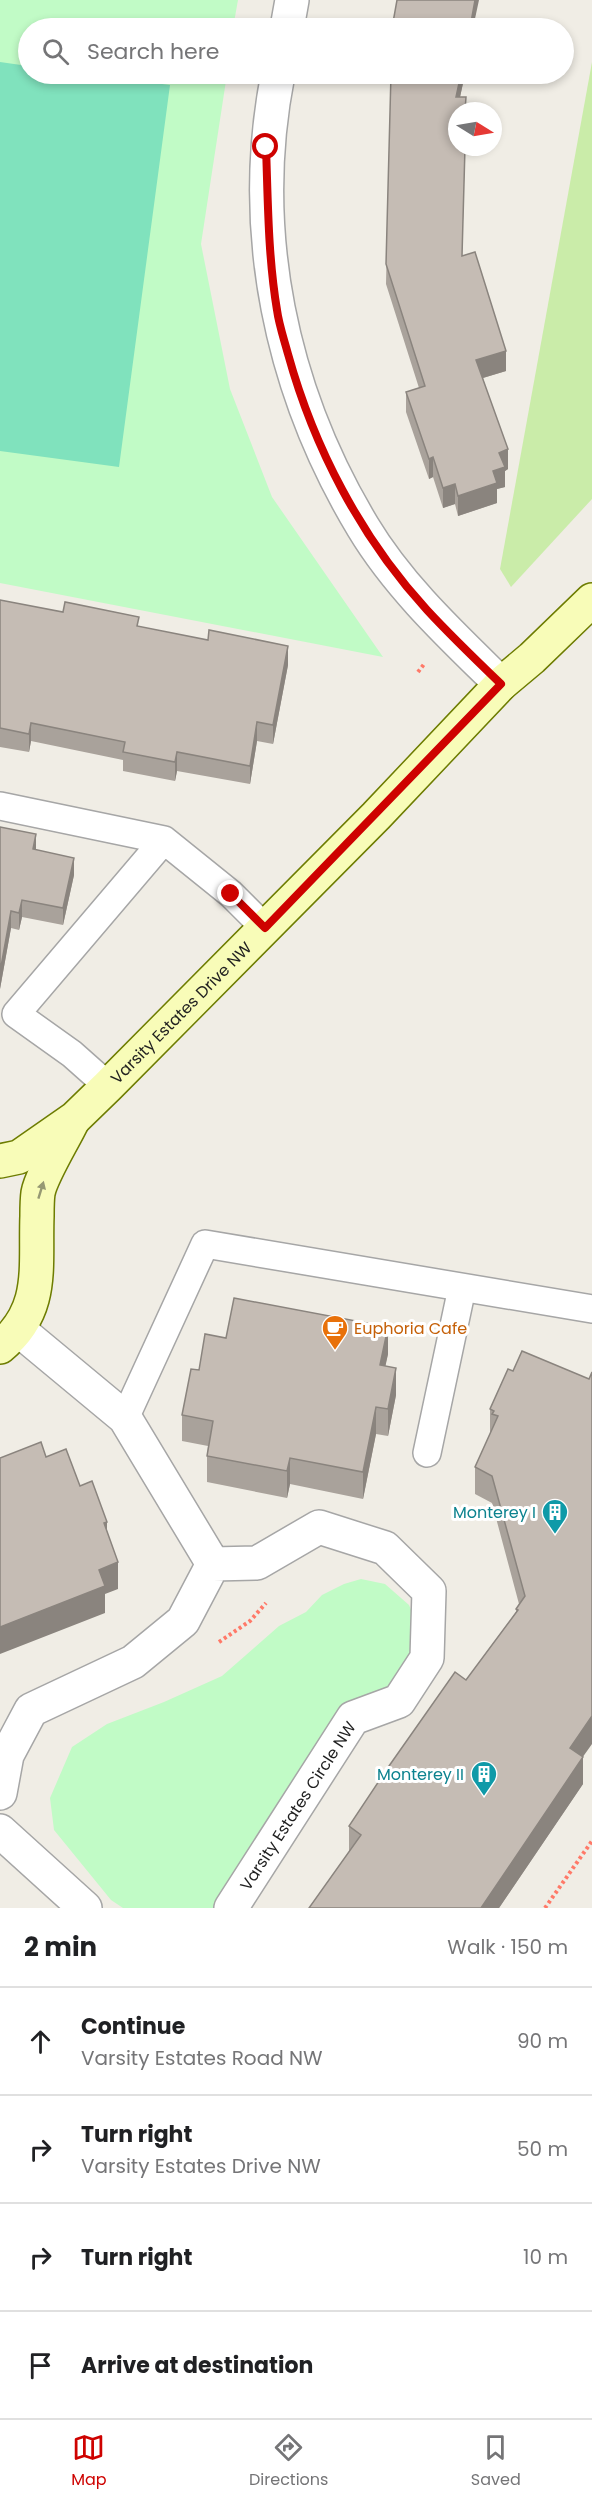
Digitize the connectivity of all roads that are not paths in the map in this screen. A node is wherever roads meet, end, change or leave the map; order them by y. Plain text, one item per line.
1 (292, 0) edge
2 (288, 18) edge
3 (276, 84) edge
4 (592, 600) edge
5 (501, 684) junction
6 (0, 806) edge
7 (164, 840) junction
8 (265, 928) junction
9 (108, 1086) junction
10 (75, 1118) junction
11 (0, 1161) edge
12 (462, 1288) junction
13 (592, 1309) edge
14 (9, 1339) edge
15 (125, 1418) junction
16 (427, 1453) dead end
17 (213, 1564) junction
18 (0, 1793) edge
19 (0, 1831) edge
20 (85, 1908) edge
21 (231, 1908) edge

1 - 2 street
3 - 5 street
4 - 5 street, Varsity Estates Drive NW
5 - 8 street, Varsity Estates Drive NW
6 - 7 lane
7 - 8 lane
7 - 9 lane
8 - 9 street, Varsity Estates Drive NW
9 - 10 street, Varsity Estates Drive NW
10 - 11 street, Varsity Estates Drive NW
14 -> 10 street, Varsity Estates Drive NW
12 - 13 lane
12 - 15 lane
12 - 16 lane
14 - 15 street
15 - 17 street
17 - 18 street
17 - 21 street, Varsity Estates Circle NW
19 - 20 street

